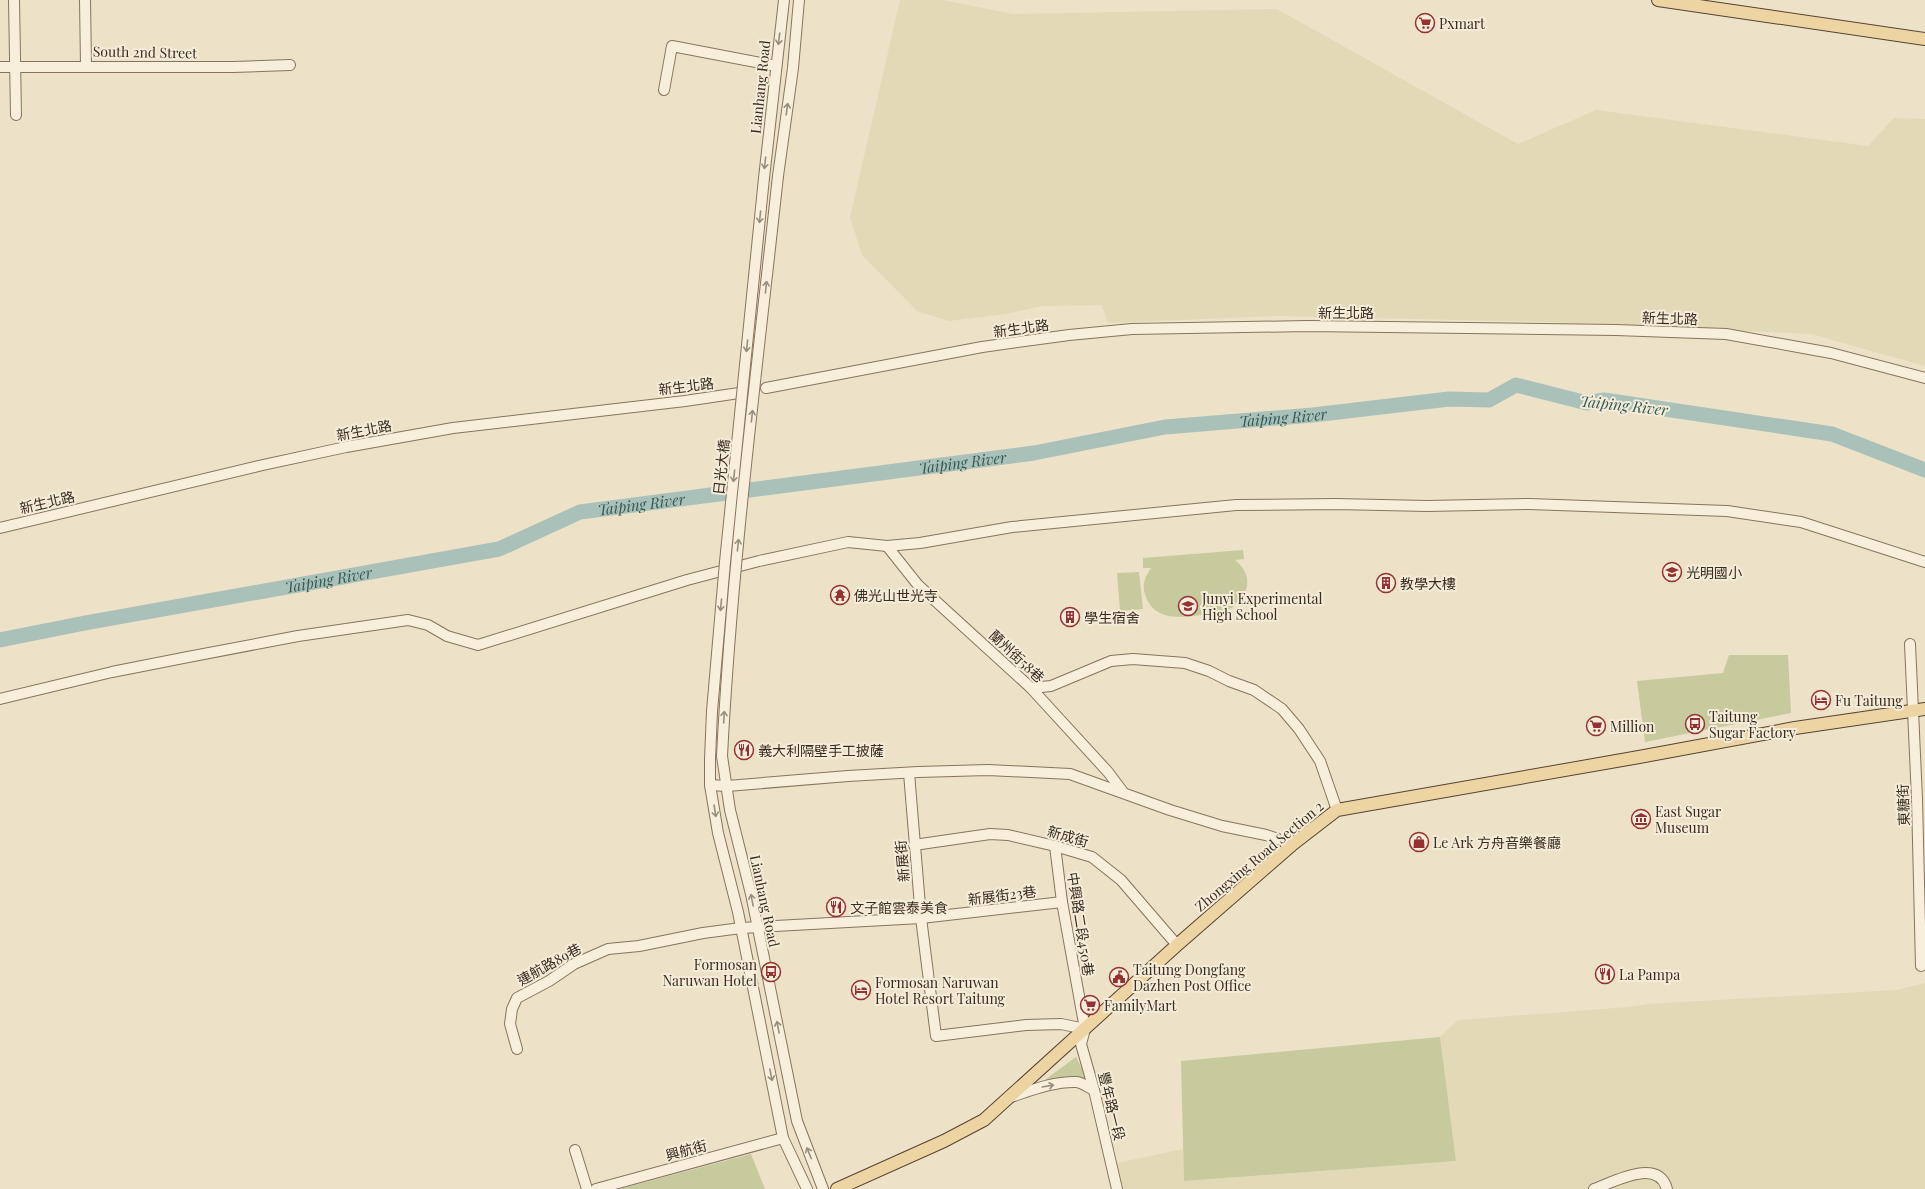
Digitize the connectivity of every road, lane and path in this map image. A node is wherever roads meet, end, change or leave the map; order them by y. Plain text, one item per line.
1 (14, 0) edge
2 (85, 0) edge
3 (784, 0) edge
4 (797, 0) edge
5 (1658, 0) edge
6 (1925, 39) edge
7 (290, 65) dead end
8 (15, 66) junction
9 (86, 66) junction
10 (776, 66) junction
11 (0, 67) edge
12 (664, 90) dead end
13 (16, 115) dead end
14 (778, 176) joint
15 (764, 178) joint
16 (1925, 378) edge
17 (766, 388) dead end
18 (739, 393) dead end
19 (0, 528) edge
20 (887, 546) junction
21 (1925, 562) edge
22 (1910, 644) dead end
23 (1032, 688) junction
24 (0, 699) edge
25 (1925, 709) edge
26 (1912, 710) junction
27 (722, 756) joint
28 (710, 759) joint
29 (910, 773) junction
30 (710, 784) junction
31 (727, 786) junction
32 (1123, 792) junction
33 (1337, 810) junction
34 (1293, 844) junction
35 (914, 845) junction
36 (1055, 846) junction
37 (1062, 902) junction
38 (921, 918) junction
39 (741, 928) junction
40 (757, 928) junction
41 (1177, 945) junction
42 (1921, 966) dead end
43 (1085, 1029) junction
44 (781, 1042) junction
45 (765, 1044) junction
46 (517, 1049) dead end
47 (1094, 1090) junction
48 (1011, 1097) junction
49 (784, 1138) junction
50 (575, 1150) dead end
51 (587, 1189) edge
52 (596, 1189) edge
53 (807, 1189) edge
54 (824, 1189) edge
55 (837, 1189) edge
56 (1117, 1189) edge
57 (1594, 1189) edge
58 (1667, 1189) edge

1 - 8 street
2 - 9 street
3 -> 10 street, Lianhang Road
14 -> 4 street, Lianhang Road
5 - 6 main road
7 - 9 street, South 2nd Street
8 - 9 street, South 2nd Street
8 - 11 street, South 2nd Street
8 - 13 street
10 - 12 street
10 -> 15 street, Lianhang Road
27 -> 14 street, 日光大橋, bridge
15 -> 28 street, 日光大橋, bridge
16 - 17 street, 新生北路
18 - 19 street, 新生北路
20 - 21 street
20 - 23 street, 蘭州街58巷
20 - 24 street
22 - 26 street, 東糖街
23 - 32 street, 蘭州街58巷
23 - 33 street
25 - 26 main road, Zhongxing Road Section 2
26 - 33 main road, Zhongxing Road Section 2
26 - 42 street, 東糖街
27 - 31 street, Lianhang Road
28 - 30 street, Lianhang Road
29 - 31 street
29 - 32 street
29 - 35 street, 新展街
30 - 31 street
30 -> 39 street, Lianhang Road
40 -> 31 street, Lianhang Road
32 - 34 street
33 - 34 main road, Zhongxing Road Section 2
34 - 41 main road, Zhongxing Road Section 2
35 - 36 street, 新成街
35 - 38 street, 新展街
36 - 37 street, 中興路二段450巷
36 - 41 street, 新成街
37 - 38 street, 新展街23巷
37 - 43 street, 中興路二段450巷
38 - 40 street, 新展街23巷
38 - 43 street, 新展街
39 - 40 street, 連航路89巷
39 - 45 street, Lianhang Road
39 - 46 street, 連航路89巷
44 -> 40 street, Lianhang Road
41 - 43 main road, Zhongxing Road Section 2
43 - 47 street, 豐年路一段
43 - 48 main road, Zhongxing Road Section 2
44 - 45 street
54 -> 44 street, Lianhang Road
45 -> 49 street, Lianhang Road
48 -> 47 street
47 - 56 street, 豐年路一段
48 - 55 main road, Zhongxing Road Section 2
49 - 52 street, 興航街
49 - 53 street, Lianhang Road
50 - 51 street
57 - 58 street

